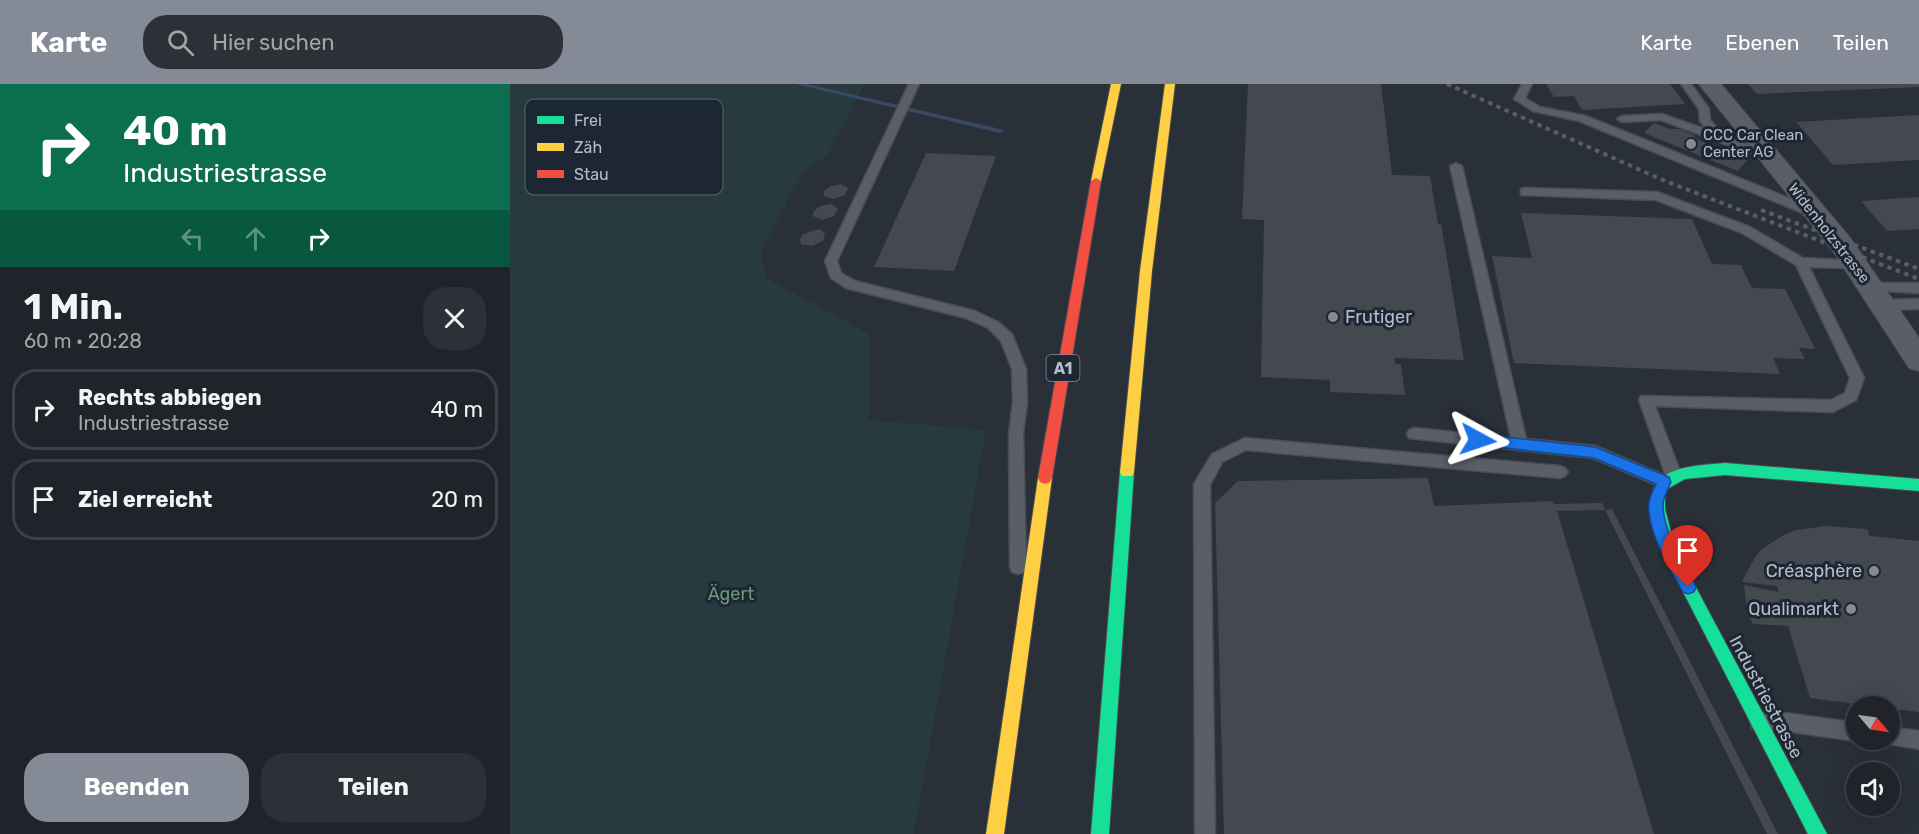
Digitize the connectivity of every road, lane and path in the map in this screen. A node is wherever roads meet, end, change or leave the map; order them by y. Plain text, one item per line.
1 (914, 84) edge
2 (1116, 84) edge
3 (1170, 84) edge
4 (1527, 84) edge
5 (1686, 84) edge
6 (1710, 84) edge
7 (1622, 119) dead end
8 (1722, 140) junction
9 (1767, 156) junction
10 (1456, 166) dead end
11 (1525, 192) dead end
12 (1817, 214) junction
13 (1801, 262) junction
14 (1854, 264) junction
15 (1919, 288) edge
16 (1877, 296) junction
17 (1919, 304) edge
18 (1919, 360) edge
19 (1414, 434) dead end
20 (1520, 444) junction
21 (1560, 472) dead end
22 (1669, 478) junction
23 (1919, 485) edge
24 (1019, 654) junction
25 (1759, 721) junction
26 (1846, 730) edge
27 (1900, 737) edge
28 (1919, 740) edge
29 (995, 834) edge
30 (1101, 834) edge
31 (1205, 834) edge
32 (1818, 834) edge

1 - 24 lane
2 - 24 main road, A1
3 - 30 main road
4 - 12 lane
5 - 8 lane
6 - 9 street, Widenholzstrasse
7 - 8 lane
8 - 9 lane
9 - 12 street, Widenholzstrasse
10 - 20 lane
11 - 13 lane
12 - 14 street, Widenholzstrasse
13 - 14 lane
13 - 22 lane
14 - 16 street, Widenholzstrasse
15 - 16 lane
16 - 17 lane
16 - 18 street, Widenholzstrasse
19 - 20 lane
20 - 22 lane
21 - 31 lane
22 - 23 main road
22 - 25 main road, Industriestrasse
24 - 29 main road, A1
25 - 26 lane
25 - 32 main road, Industriestrasse
27 - 28 lane

